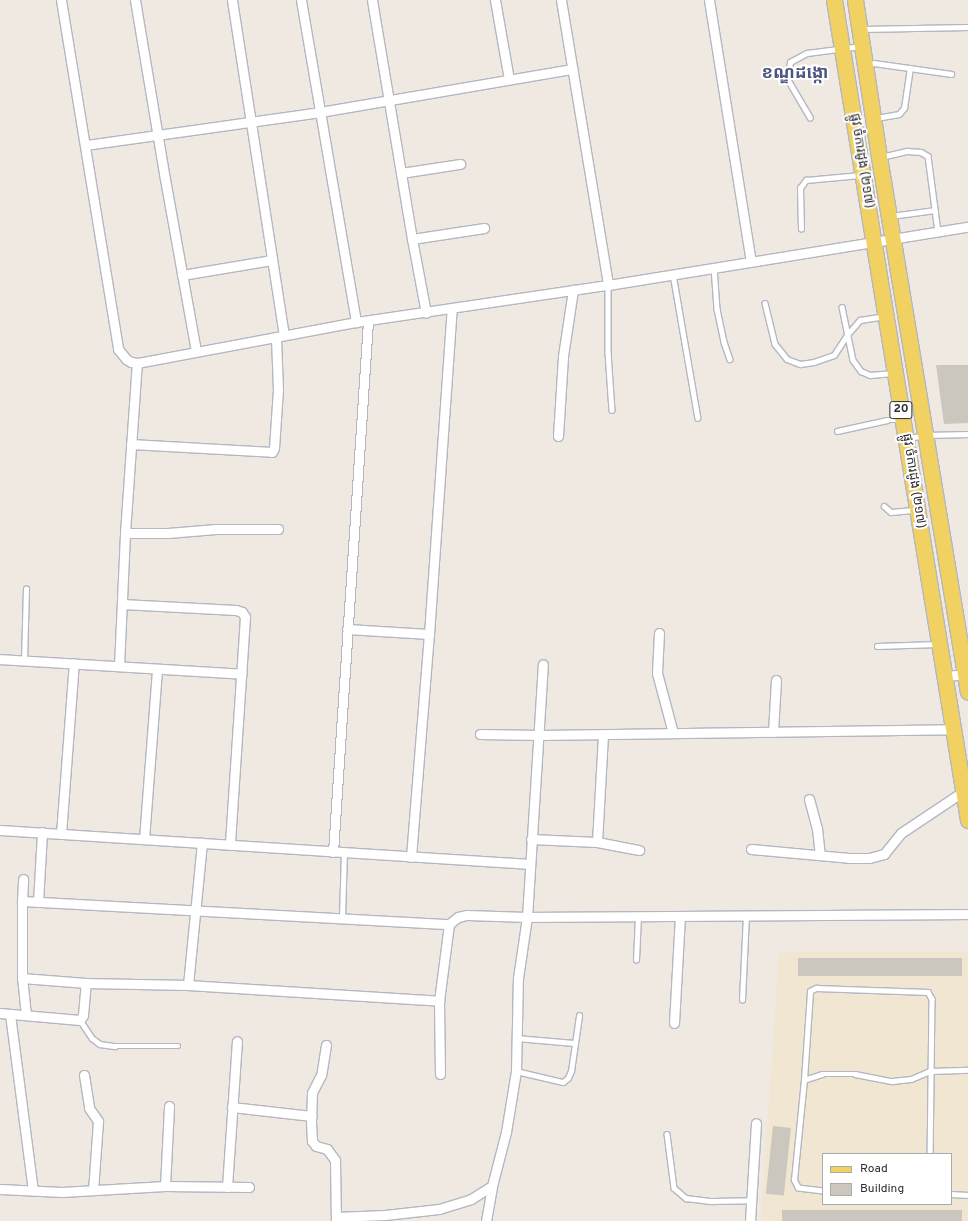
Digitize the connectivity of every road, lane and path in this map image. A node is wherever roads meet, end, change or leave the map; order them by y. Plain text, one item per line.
1 (61, 0) edge
2 (135, 0) edge
3 (232, 0) edge
4 (301, 0) edge
5 (372, 0) edge
6 (495, 0) edge
7 (561, 0) edge
8 (709, 0) edge
9 (834, 0) edge
10 (855, 0) edge
11 (968, 27) edge
12 (860, 29) junction
13 (863, 46) junction
14 (842, 48) junction
15 (866, 64) junction
16 (910, 68) junction
17 (572, 69) junction
18 (951, 74) dead end
19 (509, 79) junction
20 (389, 100) junction
21 (320, 112) junction
22 (810, 118) dead end
23 (874, 119) junction
24 (250, 122) junction
25 (157, 134) junction
26 (86, 145) junction
27 (879, 157) junction
28 (460, 164) dead end
29 (401, 173) junction
30 (863, 175) junction
31 (935, 210) junction
32 (890, 216) junction
33 (968, 227) edge
34 (484, 228) dead end
35 (801, 229) dead end
36 (938, 232) junction
37 (894, 238) junction
38 (412, 239) junction
39 (874, 241) junction
40 (272, 260) junction
41 (751, 261) junction
42 (714, 267) junction
43 (674, 274) junction
44 (182, 275) junction
45 (608, 284) junction
46 (574, 290) junction
47 (765, 304) dead end
48 (842, 307) dead end
49 (452, 309) junction
50 (426, 313) junction
51 (886, 315) junction
52 (368, 321) junction
53 (356, 322) junction
54 (847, 335) junction
55 (280, 336) junction
56 (196, 351) junction
57 (730, 359) dead end
58 (138, 363) junction
59 (895, 372) junction
60 (612, 410) dead end
61 (698, 418) dead end
62 (903, 420) junction
63 (837, 431) dead end
64 (968, 434) edge
65 (558, 436) dead end
66 (926, 436) junction
67 (906, 439) junction
68 (131, 444) junction
69 (884, 506) dead end
70 (918, 510) junction
71 (278, 529) dead end
72 (125, 533) junction
73 (26, 589) dead end
74 (122, 604) junction
75 (348, 629) junction
76 (659, 633) dead end
77 (429, 634) junction
78 (940, 644) junction
79 (877, 646) dead end
80 (964, 646) edge
81 (0, 659) edge
82 (24, 660) junction
83 (74, 663) junction
84 (544, 665) dead end
85 (119, 666) junction
86 (157, 669) junction
87 (242, 674) junction
88 (967, 674) edge
89 (945, 676) junction
90 (776, 680) dead end
91 (968, 692) edge
92 (954, 729) junction
93 (773, 732) junction
94 (673, 733) junction
95 (480, 734) dead end
96 (603, 734) junction
97 (540, 735) junction
98 (964, 791) junction
99 (809, 799) dead end
100 (968, 820) edge
101 (0, 830) edge
102 (42, 832) junction
103 (61, 834) junction
104 (144, 839) junction
105 (531, 839) junction
106 (597, 842) junction
107 (202, 843) junction
108 (230, 845) junction
109 (751, 849) dead end
110 (640, 850) dead end
111 (333, 852) junction
112 (344, 852) junction
113 (820, 855) junction
114 (411, 857) junction
115 (530, 864) junction
116 (23, 879) dead end
117 (22, 902) junction
118 (38, 902) junction
119 (194, 910) junction
120 (968, 914) edge
121 (638, 916) junction
122 (680, 916) junction
123 (746, 916) junction
124 (527, 917) junction
125 (342, 918) junction
126 (449, 924) junction
127 (636, 960) dead end
128 (22, 978) junction
129 (86, 983) junction
130 (188, 985) junction
131 (742, 1000) dead end
132 (439, 1001) junction
133 (0, 1013) edge
134 (10, 1014) junction
135 (26, 1015) junction
136 (579, 1016) dead end
137 (80, 1020) junction
138 (674, 1024) dead end
139 (516, 1038) junction
140 (236, 1041) dead end
141 (574, 1043) junction
142 (326, 1045) dead end
143 (178, 1046) dead end
144 (968, 1070) edge
145 (516, 1071) junction
146 (930, 1071) junction
147 (440, 1074) dead end
148 (84, 1075) dead end
149 (804, 1080) junction
150 (169, 1106) dead end
151 (232, 1106) junction
152 (311, 1116) junction
153 (756, 1123) dead end
154 (667, 1134) dead end
155 (930, 1153) edge
156 (165, 1186) junction
157 (492, 1186) junction
158 (228, 1187) junction
159 (249, 1187) dead end
160 (0, 1189) edge
161 (34, 1190) junction
162 (93, 1190) junction
163 (822, 1191) edge
164 (952, 1194) edge
165 (968, 1195) edge
166 (751, 1200) junction
167 (336, 1219) edge
168 (486, 1221) edge
169 (750, 1221) edge

1 - 26 street
2 - 25 street
3 - 24 street
4 - 21 street
5 - 20 street
6 - 19 street
7 - 17 street
8 - 41 street
9 - 14 main road, ផ្លូវ ចំការដូង (២១៧) / 20
10 - 12 main road, ផ្លូវ ចំការដូង (២១៧) / 20
11 - 12 lane
12 - 13 main road, ផ្លូវ ចំការដូង (២១៧) / 20
13 - 14 lane
13 - 15 main road, ផ្លូវ ចំការដូង (២១៧) / 20
14 - 22 lane
14 - 30 main road, ផ្លូវ ចំការដូង (២១៧) / 20
15 - 16 lane
15 - 23 main road, ផ្លូវ ចំការដូង (២១៧) / 20
16 - 18 lane
16 - 23 lane
17 - 19 street
17 - 45 street
19 - 20 street
20 - 21 street
20 - 29 street
21 - 24 street
21 - 53 street
23 - 27 main road, ផ្លូវ ចំការដូង (២១៧) / 20
24 - 25 street
24 - 40 street
25 - 26 street
25 - 44 street
26 - 58 street
27 - 31 lane
27 - 32 main road, ផ្លូវ ចំការដូង (២១៧) / 20
28 - 29 street
29 - 38 street
30 - 35 lane
30 - 39 main road, ផ្លូវ ចំការដូង (២១៧) / 20
31 - 32 lane
31 - 36 lane
32 - 37 main road, ផ្លូវ ចំការដូង (២១៧) / 20
33 - 36 street
34 - 38 street
36 - 37 street
37 - 39 street
37 - 66 main road, ផ្លូវ ចំការដូង (២១៧) / 20
38 - 50 street
39 - 41 street
39 - 51 main road, ផ្លូវ ចំការដូង (២១៧) / 20
40 - 44 street
40 - 55 street
41 - 42 street
42 - 43 street
42 - 57 lane
43 - 45 street
43 - 61 lane
44 - 56 street
45 - 46 street
45 - 60 lane
46 - 49 street
46 - 65 street
47 - 54 lane
48 - 54 lane
49 - 50 street
49 - 77 street
50 - 52 street
51 - 54 lane
51 - 59 main road, ផ្លូវ ចំការដូង (២១៧) / 20
52 - 53 street
52 - 75 street
53 - 55 street
54 - 59 lane
55 - 56 street
55 - 68 street
56 - 58 street
58 - 68 street
59 - 62 main road, ផ្លូវ ចំការដូង (២១៧) / 20
62 - 63 lane
62 - 67 main road, ផ្លូវ ចំការដូង (២១៧) / 20
64 - 66 lane
66 - 67 lane
66 - 80 main road, ផ្លូវ ចំការដូង (២១៧) / 20
67 - 70 main road, ផ្លូវ ចំការដូង (២១៧) / 20
68 - 72 street
69 - 70 lane
70 - 78 main road, ផ្លូវ ចំការដូង (២១៧) / 20
71 - 72 street
72 - 74 street
73 - 82 lane
74 - 85 street
74 - 87 street
75 - 77 street
75 - 111 street
76 - 94 street
77 - 114 street
78 - 79 lane
78 - 89 main road, ផ្លូវ ចំការដូង (២១៧) / 20
80 - 88 main road, ផ្លូវ ចំការដូង (២១៧) / 20
81 - 82 street
82 - 83 street
83 - 85 street
83 - 103 street
84 - 97 street
85 - 86 street
86 - 87 street
86 - 104 street
87 - 108 street
88 - 89 street
88 - 91 main road, ផ្លូវ ចំការដូង (២១៧) / 20
89 - 92 main road, ផ្លូវ ចំការដូង (២១៧) / 20
90 - 93 street
92 - 93 street
92 - 98 main road, ផ្លូវ ចំការដូង (២១៧) / 20
93 - 94 street
94 - 96 street
95 - 97 street
96 - 97 street
96 - 106 street
97 - 105 street
98 - 100 main road, ផ្លូវ ចំការដូង (២១៧) / 20
98 - 113 street
99 - 113 street
101 - 102 street
102 - 103 street
102 - 118 street
103 - 104 street
104 - 107 street
105 - 106 street
105 - 115 street
106 - 110 street
107 - 108 street
107 - 119 street
108 - 111 street
109 - 113 street
111 - 112 street
112 - 114 street
112 - 125 lane
114 - 115 street
115 - 124 street
116 - 117 street
117 - 118 street
117 - 128 street
118 - 119 street
119 - 125 street
119 - 130 street
120 - 123 street
121 - 122 street
121 - 124 street
121 - 127 lane
122 - 123 street
122 - 138 street
123 - 131 lane
124 - 126 street
124 - 139 street
125 - 126 street
126 - 132 street
128 - 129 street
128 - 135 street
129 - 130 street
129 - 137 street
130 - 132 street
132 - 147 street
133 - 134 street
134 - 135 street
134 - 161 street
135 - 137 street
136 - 141 lane
137 - 143 lane
139 - 141 lane
139 - 145 street
140 - 151 street
141 - 145 lane
142 - 152 street
144 - 146 lane
145 - 157 street
146 - 149 lane
146 - 149 lane
146 - 155 lane
148 - 162 street
149 - 163 lane
150 - 156 street
151 - 152 street
151 - 158 street
152 - 167 street
153 - 166 street
154 - 166 lane
156 - 158 street
156 - 162 street
157 - 167 street
157 - 168 street
158 - 159 street
160 - 161 street
161 - 162 street
164 - 165 lane
166 - 169 street

